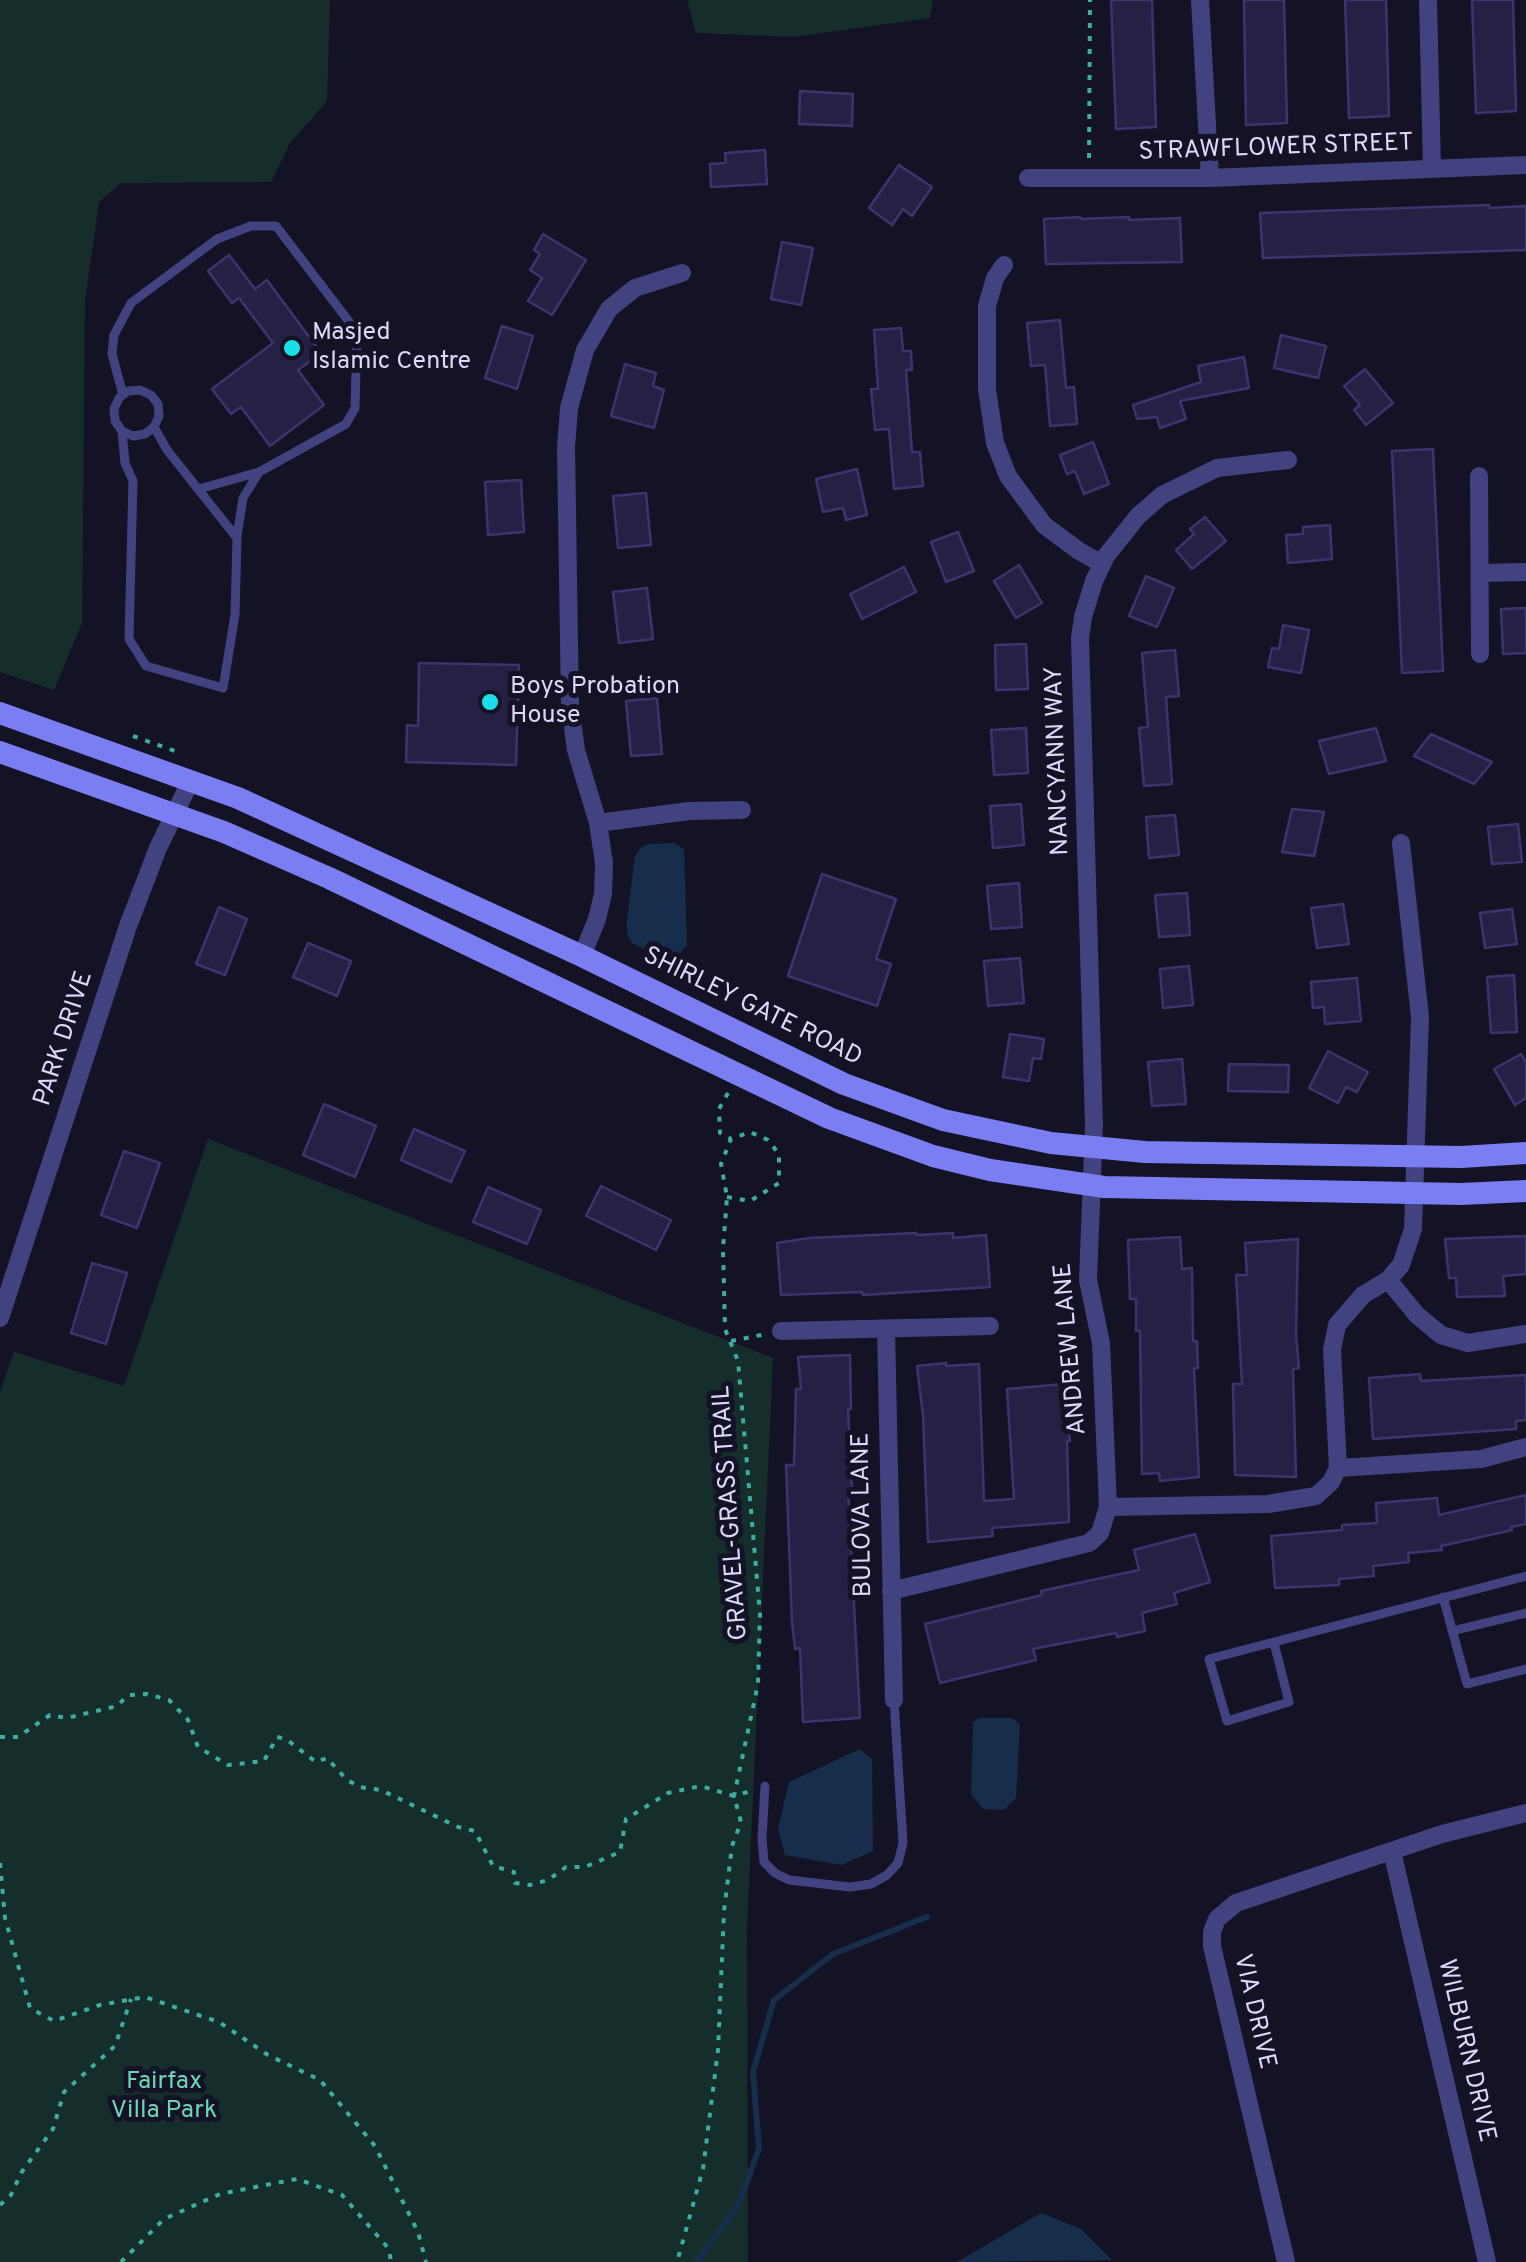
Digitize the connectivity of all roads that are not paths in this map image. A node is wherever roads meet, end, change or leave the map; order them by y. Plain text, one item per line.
1 (1200, 0) edge
2 (1428, 0) edge
3 (1526, 165) edge
4 (1432, 169) junction
5 (1028, 178) dead end
6 (1210, 178) junction
7 (1004, 265) dead end
8 (682, 273) dead end
9 (123, 395) junction
10 (154, 427) junction
11 (122, 431) junction
12 (1288, 460) dead end
13 (258, 472) junction
14 (1480, 476) dead end
15 (199, 489) junction
16 (237, 538) junction
17 (1102, 564) junction
18 (1526, 572) edge
19 (1480, 573) junction
20 (1480, 654) dead end
21 (0, 713) edge
22 (0, 752) edge
23 (191, 780) junction
24 (742, 810) dead end
25 (174, 813) junction
26 (598, 823) junction
27 (1402, 842) dead end
28 (582, 956) junction
29 (1093, 1148) junction
30 (1526, 1153) edge
31 (1418, 1156) junction
32 (1092, 1186) junction
33 (1526, 1190) edge
34 (1416, 1194) junction
35 (1388, 1280) junction
36 (0, 1318) edge
37 (990, 1326) dead end
38 (886, 1329) junction
39 (781, 1331) road end
40 (1526, 1334) edge
41 (1526, 1447) edge
42 (1338, 1468) junction
43 (1108, 1507) junction
44 (1526, 1576) edge
45 (891, 1591) junction
46 (1443, 1597) junction
47 (1526, 1613) edge
48 (1452, 1632) junction
49 (1274, 1643) junction
50 (1526, 1669) edge
51 (894, 1700) joint
52 (765, 1786) road end
53 (1526, 1813) edge
54 (1392, 1851) junction
55 (1286, 2262) edge
56 (1487, 2262) edge

1 - 6 street
2 - 4 street
3 - 4 street, STRAWFLOWER STREET
4 - 6 street, STRAWFLOWER STREET
5 - 6 street, STRAWFLOWER STREET
7 - 17 street
8 - 26 street
9 - 10 lane
9 - 11 lane
9 - 13 lane
10 - 11 lane
10 - 15 lane
11 - 16 lane
12 - 17 street, NANCYANN WAY
13 - 15 lane
13 - 16 lane
14 - 19 street
15 - 16 lane
17 - 29 street, NANCYANN WAY
18 - 19 street
19 - 20 street
21 - 23 main road, SHIRLEY GATE ROAD
22 - 25 main road
23 - 25 street, PARK DRIVE
23 - 28 main road, SHIRLEY GATE ROAD
24 - 26 street
25 - 32 main road
25 - 36 street, PARK DRIVE
26 - 28 street
27 - 31 street
28 - 29 main road, SHIRLEY GATE ROAD
29 - 31 main road, SHIRLEY GATE ROAD
29 - 32 street, NANCYANN WAY
30 - 31 main road, SHIRLEY GATE ROAD
31 - 34 street
32 - 34 main road
32 - 43 street, ANDREW LANE
33 - 34 main road
34 - 35 street
35 - 40 street
35 - 42 street
37 - 38 street
38 - 39 street
38 - 45 street, BULOVA LANE
41 - 42 street
42 - 43 street
43 - 45 street
44 - 46 lane
45 - 51 street, BULOVA LANE
46 - 48 lane
46 - 49 lane
47 - 48 lane
48 - 50 lane
49 - 49 lane
51 - 52 lane
53 - 54 street, VIA DRIVE
54 - 55 street, VIA DRIVE
54 - 56 street, WILBURN DRIVE

